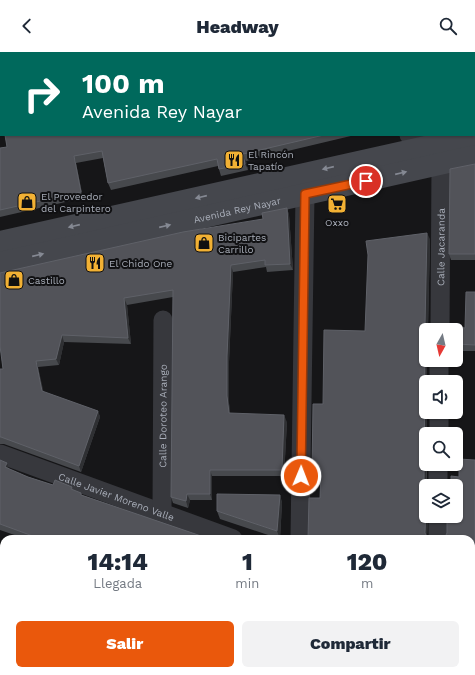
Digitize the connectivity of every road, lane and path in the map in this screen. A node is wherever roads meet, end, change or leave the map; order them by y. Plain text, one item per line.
1 (475, 136) edge
2 (416, 141) edge
3 (475, 156) edge
4 (441, 164) junction
5 (305, 194) junction
6 (0, 242) edge
7 (0, 263) edge
8 (163, 320) dead end
9 (440, 323) edge
10 (0, 454) edge
11 (162, 513) junction
12 (438, 523) edge
13 (222, 535) edge
14 (300, 535) edge
15 (438, 535) edge

1 - 2 main road, Avenida Rey Nayar
2 -> 6 main road, Avenida Rey Nayar
3 - 4 main road, Avenida Rey Nayar
5 -> 4 main road, Avenida Rey Nayar
4 - 9 street, Calle Jacaranda
7 -> 5 main road, Avenida Rey Nayar
5 - 14 street
8 - 11 street, Calle Doroteo Arango
10 - 11 street, Calle Javier Moreno Valle
11 - 13 street, Calle Javier Moreno Valle
12 - 15 street

